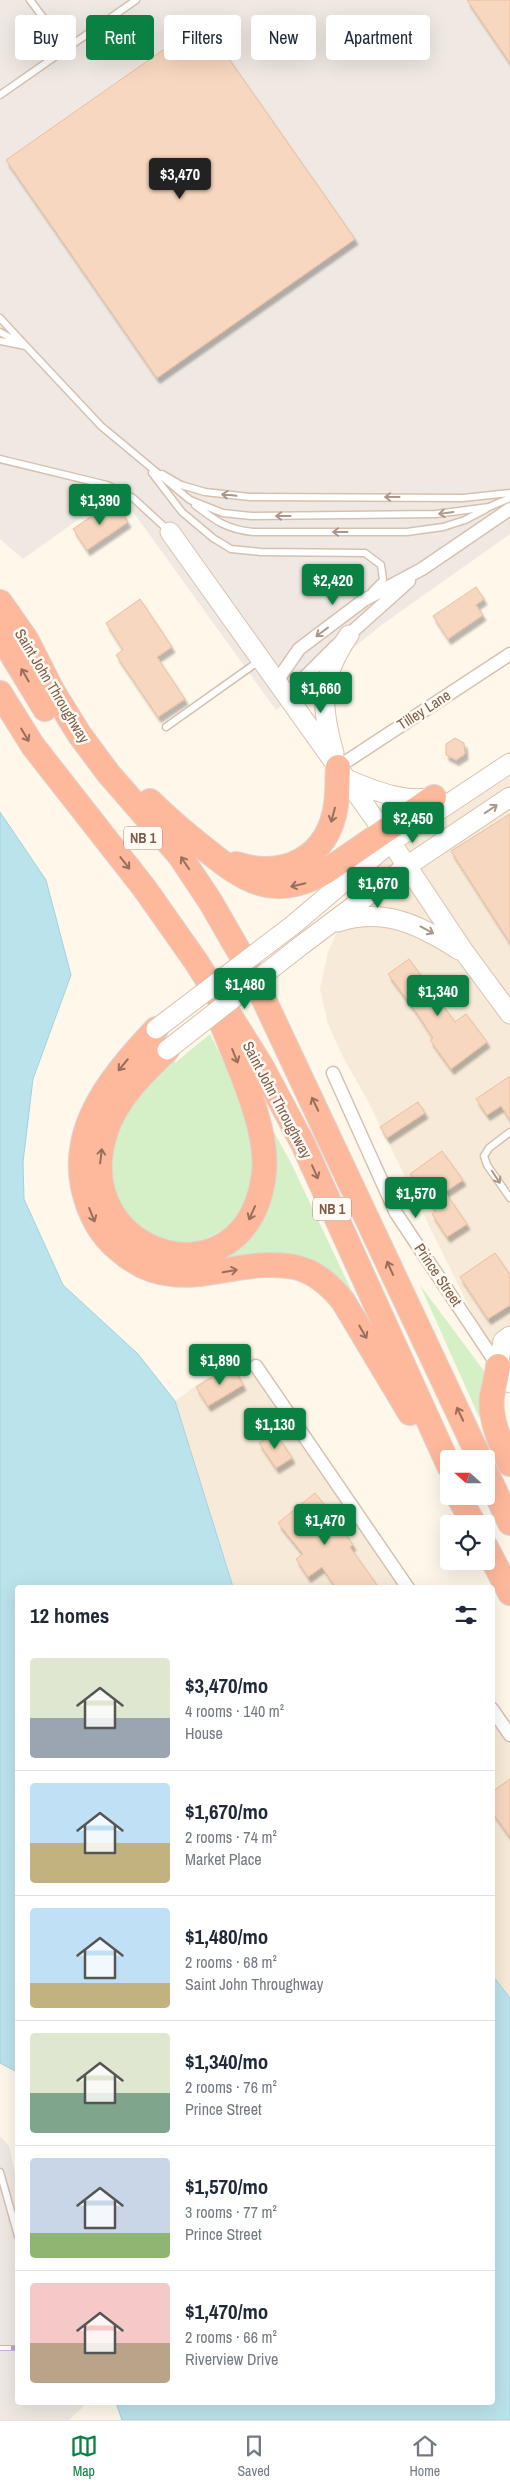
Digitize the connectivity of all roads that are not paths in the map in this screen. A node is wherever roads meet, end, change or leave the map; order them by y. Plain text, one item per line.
1 (30, 0) edge
2 (136, 0) edge
3 (41, 15) edge
4 (76, 41) edge
5 (49, 60) edge
6 (0, 95) edge
7 (0, 312) edge
8 (2, 320) edge
9 (0, 332) edge
10 (0, 341) edge
11 (26, 346) junction
12 (0, 459) edge
13 (146, 464) junction
14 (510, 492) edge
15 (510, 498) edge
16 (190, 500) junction
17 (489, 507) junction
18 (510, 509) edge
19 (170, 532) joint
20 (422, 569) junction
21 (364, 600) junction
22 (0, 602) edge
23 (0, 635) edge
24 (349, 635) junction
25 (26, 639) junction
26 (510, 654) edge
27 (261, 659) junction
28 (282, 688) junction
29 (0, 693) edge
30 (166, 727) dead end
31 (510, 758) edge
32 (510, 763) edge
33 (342, 773) junction
34 (510, 796) edge
35 (434, 797) junction
36 (387, 837) junction
37 (215, 857) junction
38 (407, 866) junction
39 (329, 925) junction
40 (465, 953) junction
41 (197, 963) junction
42 (510, 1014) edge
43 (162, 1040) junction
44 (286, 1043) junction
45 (333, 1073) dead end
46 (510, 1132) edge
47 (510, 1198) edge
48 (510, 1336) edge
49 (256, 1366) dead end
50 (504, 1374) edge
51 (442, 1450) edge
52 (476, 1450) edge
53 (510, 1464) edge
54 (440, 1465) edge
55 (495, 1491) edge
56 (510, 1523) edge
57 (495, 1564) edge
58 (406, 1585) edge
59 (510, 1593) edge
60 (495, 1713) edge
61 (510, 1735) edge
62 (0, 2172) edge
63 (15, 2225) edge

1 - 3 lane
2 - 4 lane
5 - 6 lane
7 - 8 lane
8 - 11 lane
9 - 11 lane
10 - 11 lane
11 - 13 lane
12 - 19 lane
14 -> 13 lane
13 - 16 lane
13 - 21 lane
15 - 17 lane
17 -> 16 lane
17 -> 16 lane
18 - 20 street
19 - 27 street
20 - 21 street
20 - 24 street
21 -> 28 street
22 - 25 highway, Saint John Throughway / NB 1
44 -> 23 highway, Saint John Throughway / NB 1
24 - 28 street
24 - 33 street
25 - 37 highway
44 -> 25 highway, Saint John Throughway / NB 1
26 - 33 street, Tilley Lane
27 - 28 street
27 - 30 lane
28 - 33 street
29 -> 41 highway, Saint John Throughway / NB 1
31 - 35 street
32 - 36 street
33 - 35 street
33 - 36 street
33 -> 37 highway
38 -> 34 street
35 - 36 highway
36 -> 37 highway
36 - 38 street
36 - 43 street, bridge
38 - 39 street
38 - 40 street
39 -> 40 street
39 - 43 street, bridge
40 - 42 street
41 -> 43 highway
41 -> 51 highway, Saint John Throughway / NB 1
43 -> 54 highway
52 -> 44 highway, Saint John Throughway / NB 1
45 - 50 street, Prince Street
46 -> 47 lane
48 - 50 street
49 - 58 street
50 - 53 highway
55 - 56 highway
57 - 59 highway
60 - 61 street
62 - 63 lane

